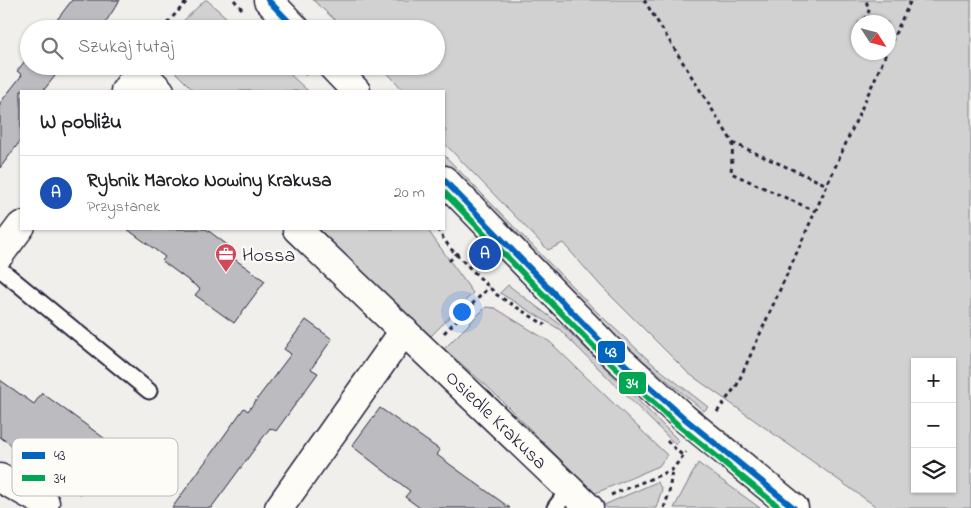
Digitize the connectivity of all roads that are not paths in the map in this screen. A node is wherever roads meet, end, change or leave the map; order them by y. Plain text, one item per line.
1 (268, 0) edge
2 (287, 20) edge
3 (137, 75) edge
4 (144, 75) edge
5 (341, 75) edge
6 (126, 90) edge
7 (159, 90) edge
8 (355, 90) edge
9 (445, 181) edge
10 (20, 227) edge
11 (298, 230) edge
12 (0, 254) edge
13 (0, 269) edge
14 (404, 331) junction
15 (148, 391) dead end
16 (0, 478) edge
17 (12, 485) edge
18 (32, 496) edge
19 (562, 498) edge
20 (45, 503) dead end
21 (279, 508) edge
22 (589, 508) edge
23 (794, 508) edge

1 - 2 street
3 - 6 street
4 - 7 street
5 - 8 street
9 - 23 street
10 - 12 street
11 - 14 street, Osiedle Krakusa
13 - 15 lane
14 - 19 street, Osiedle Krakusa
14 - 21 street
16 - 17 street
18 - 20 street
19 - 22 street, Osiedle Krakusa

